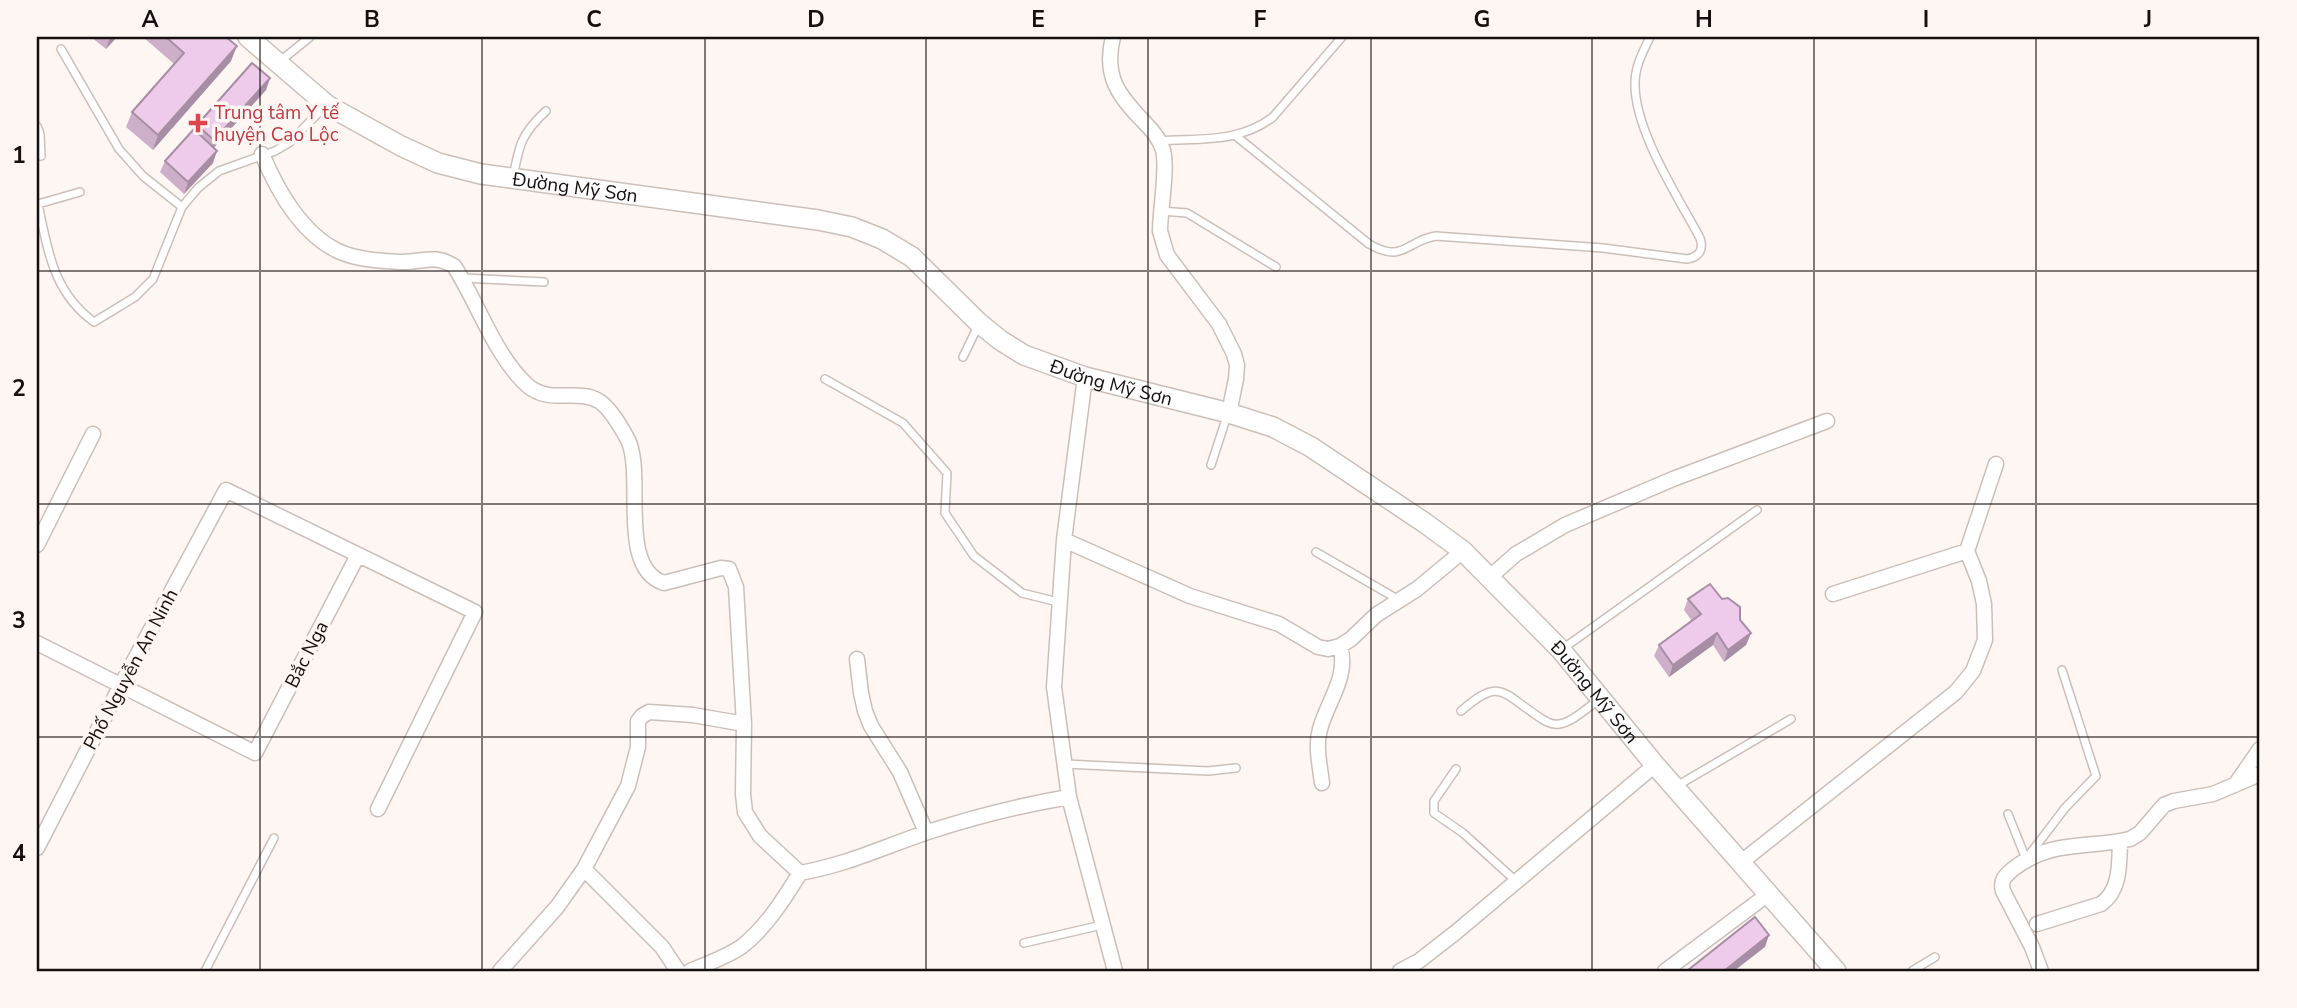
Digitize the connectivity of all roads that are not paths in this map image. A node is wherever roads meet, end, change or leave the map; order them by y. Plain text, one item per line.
1 (248, 37) edge
2 (310, 37) edge
3 (1112, 37) edge
4 (1342, 37) edge
5 (1650, 37) edge
6 (61, 49) dead end
7 (278, 63) junction
8 (327, 105) junction
9 (546, 111) dead end
10 (37, 126) edge
11 (1236, 136) junction
12 (1160, 141) junction
13 (262, 154) junction
14 (41, 156) dead end
15 (512, 178) junction
16 (80, 192) dead end
17 (182, 207) junction
18 (1160, 211) junction
19 (1276, 267) dead end
20 (462, 278) junction
21 (544, 282) dead end
22 (979, 323) junction
23 (963, 357) dead end
24 (1085, 377) junction
25 (825, 379) dead end
26 (1228, 413) junction
27 (1827, 421) dead end
28 (93, 434) dead end
29 (1996, 464) dead end
30 (1211, 465) dead end
31 (1757, 510) dead end
32 (1064, 540) junction
33 (37, 545) edge
34 (1463, 551) junction
35 (1967, 551) junction
36 (1316, 552) dead end
37 (358, 555) junction
38 (1490, 577) junction
39 (1833, 594) dead end
40 (1399, 600) junction
41 (1059, 602) junction
42 (37, 643) edge
43 (1340, 646) junction
44 (1560, 650) junction
45 (858, 659) dead end
46 (2062, 670) dead end
47 (120, 687) junction
48 (1601, 699) junction
49 (1461, 711) dead end
50 (1791, 719) dead end
51 (744, 724) junction
52 (2260, 749) edge
53 (1066, 764) junction
54 (1655, 765) junction
55 (1236, 768) dead end
56 (1456, 769) dead end
57 (2260, 774) edge
58 (1322, 783) dead end
59 (2233, 787) junction
60 (1675, 788) junction
61 (1069, 797) junction
62 (377, 809) dead end
63 (2008, 814) dead end
64 (926, 832) junction
65 (274, 838) dead end
66 (2120, 842) junction
67 (37, 848) edge
68 (2026, 859) junction
69 (1740, 863) junction
70 (584, 869) junction
71 (800, 873) junction
72 (1518, 882) junction
73 (1767, 895) junction
74 (2037, 924) dead end
75 (1102, 926) junction
76 (1024, 943) dead end
77 (1935, 957) dead end
78 (205, 971) edge
79 (500, 971) edge
80 (678, 971) edge
81 (690, 971) edge
82 (1115, 971) edge
83 (1400, 971) edge
84 (1665, 971) edge
85 (1836, 971) edge
86 (1912, 971) edge
87 (2041, 971) edge

1 - 7 street, Đường Mỹ Sơn
2 - 7 lane
3 - 12 street
4 - 11 lane
5 - 11 lane
6 - 17 lane
7 - 8 street, Đường Mỹ Sơn
8 - 13 lane
8 - 15 street, Đường Mỹ Sơn
9 - 15 lane
10 - 14 lane
11 - 12 lane
12 - 18 street
13 - 17 lane
13 - 20 street
15 - 22 street, Đường Mỹ Sơn
16 - 17 lane
18 - 19 lane
18 - 26 street
20 - 21 lane
20 - 51 street
22 - 23 lane
22 - 24 street, Đường Mỹ Sơn
24 - 26 street, Đường Mỹ Sơn
24 - 32 street
25 - 41 lane
26 - 30 lane
26 - 34 street, Đường Mỹ Sơn
27 - 38 street
28 - 33 street
29 - 35 street
31 - 44 lane
32 - 41 street
32 - 43 street
34 - 38 street, Đường Mỹ Sơn
34 - 40 street
35 - 39 street
35 - 69 street
36 - 40 lane
37 - 47 street, Phố Nguyễn An Ninh
37 - 47 street, Bắc Nga
37 - 62 street
38 - 44 street, Đường Mỹ Sơn
40 - 43 street
41 - 53 street
42 - 47 street
43 - 58 street
44 - 48 street, Đường Mỹ Sơn
45 - 64 street
46 - 68 lane
47 - 67 street, Phố Nguyễn An Ninh
48 - 49 lane
48 - 54 street, Đường Mỹ Sơn
50 - 60 lane
51 - 70 street
51 - 71 street
52 - 59 street
53 - 55 lane
53 - 61 street
54 - 60 street, Đường Mỹ Sơn
54 - 72 street
56 - 72 lane
57 - 59 street
59 - 66 street
60 - 69 street, Đường Mỹ Sơn
61 - 64 street
61 - 75 street
63 - 68 lane
64 - 71 street
65 - 78 lane
66 - 68 street
66 - 74 street
68 - 87 street
69 - 73 street, Đường Mỹ Sơn
70 - 79 street
70 - 80 street
71 - 81 street
72 - 83 street
73 - 84 street
73 - 85 street, Đường Mỹ Sơn
75 - 76 lane
75 - 82 street
77 - 86 lane

